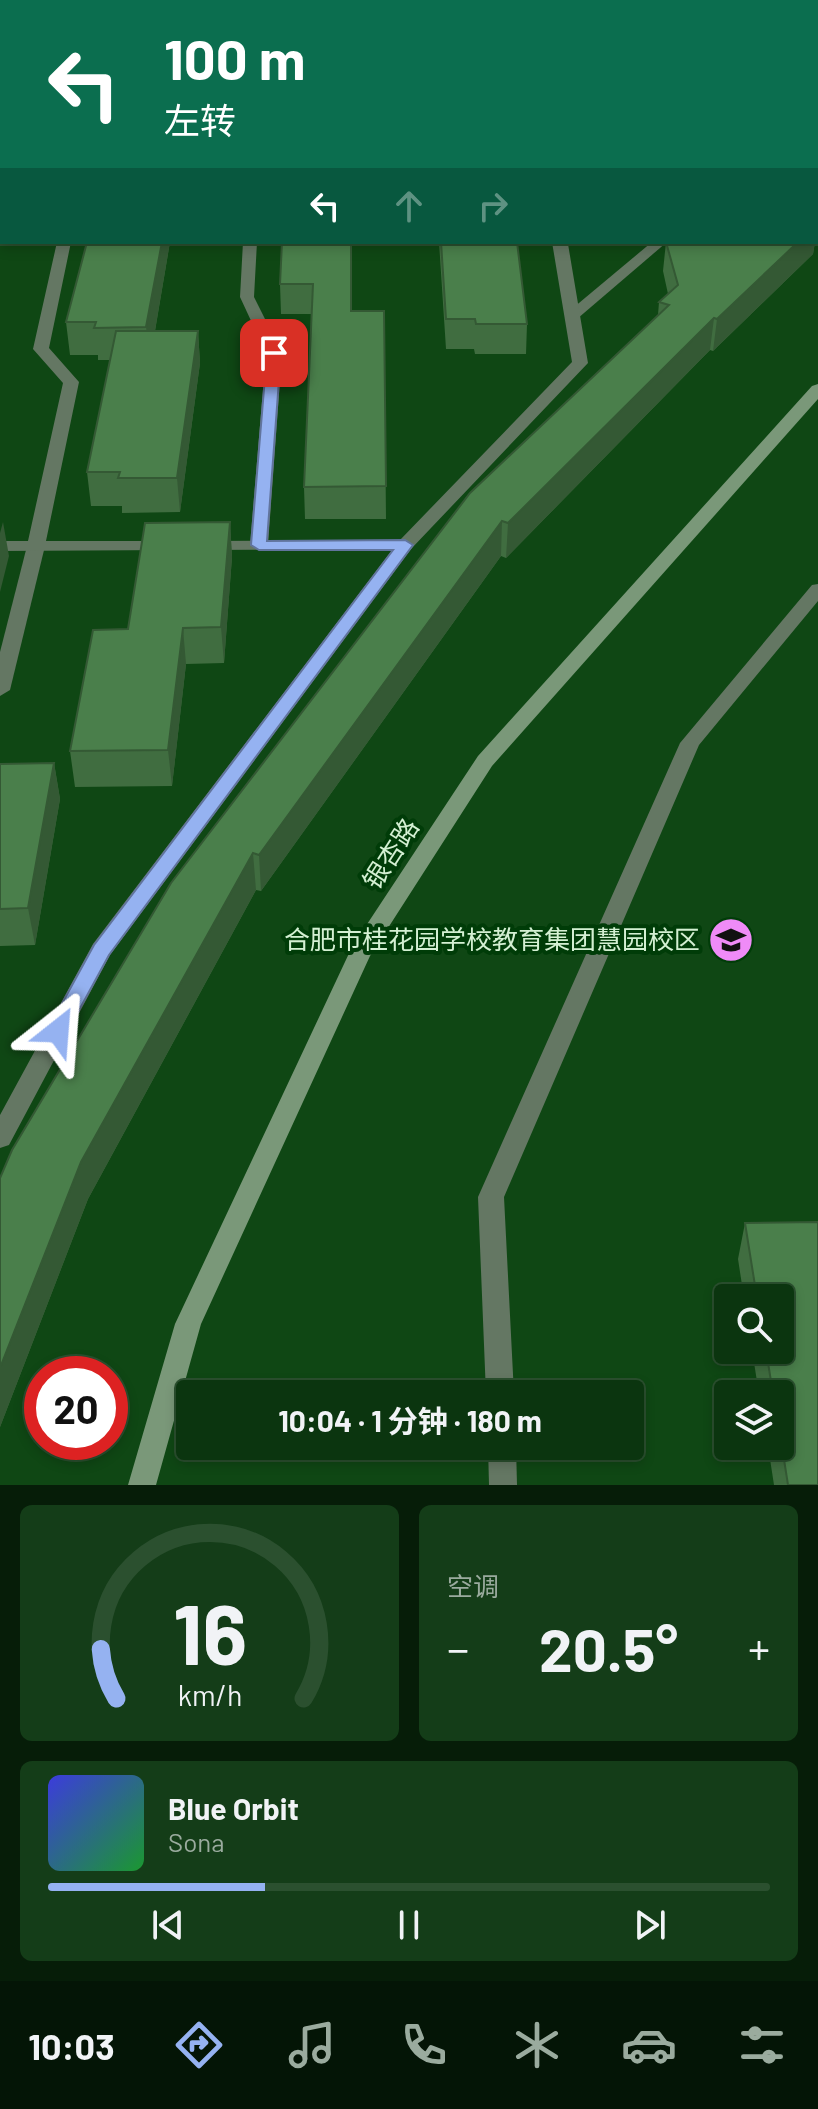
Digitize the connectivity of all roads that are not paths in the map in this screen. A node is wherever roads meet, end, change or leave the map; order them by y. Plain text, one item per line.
1 (64, 244) edge
2 (250, 244) edge
3 (559, 244) edge
4 (658, 244) edge
5 (572, 316) junction
6 (818, 389) edge
7 (259, 545) junction
8 (405, 545) junction
9 (0, 546) edge
10 (36, 546) junction
11 (818, 589) edge
12 (0, 690) edge
13 (0, 1138) edge
14 (499, 1380) edge
15 (502, 1460) edge
16 (142, 1485) edge
17 (503, 1485) edge

1 - 10 street
2 - 7 street
3 - 5 street
4 - 5 street
5 - 8 street
6 - 16 street, 银杏路
7 - 8 street
7 - 10 street
8 - 13 street
9 - 10 street
10 - 12 street
11 - 14 street
15 - 17 street

